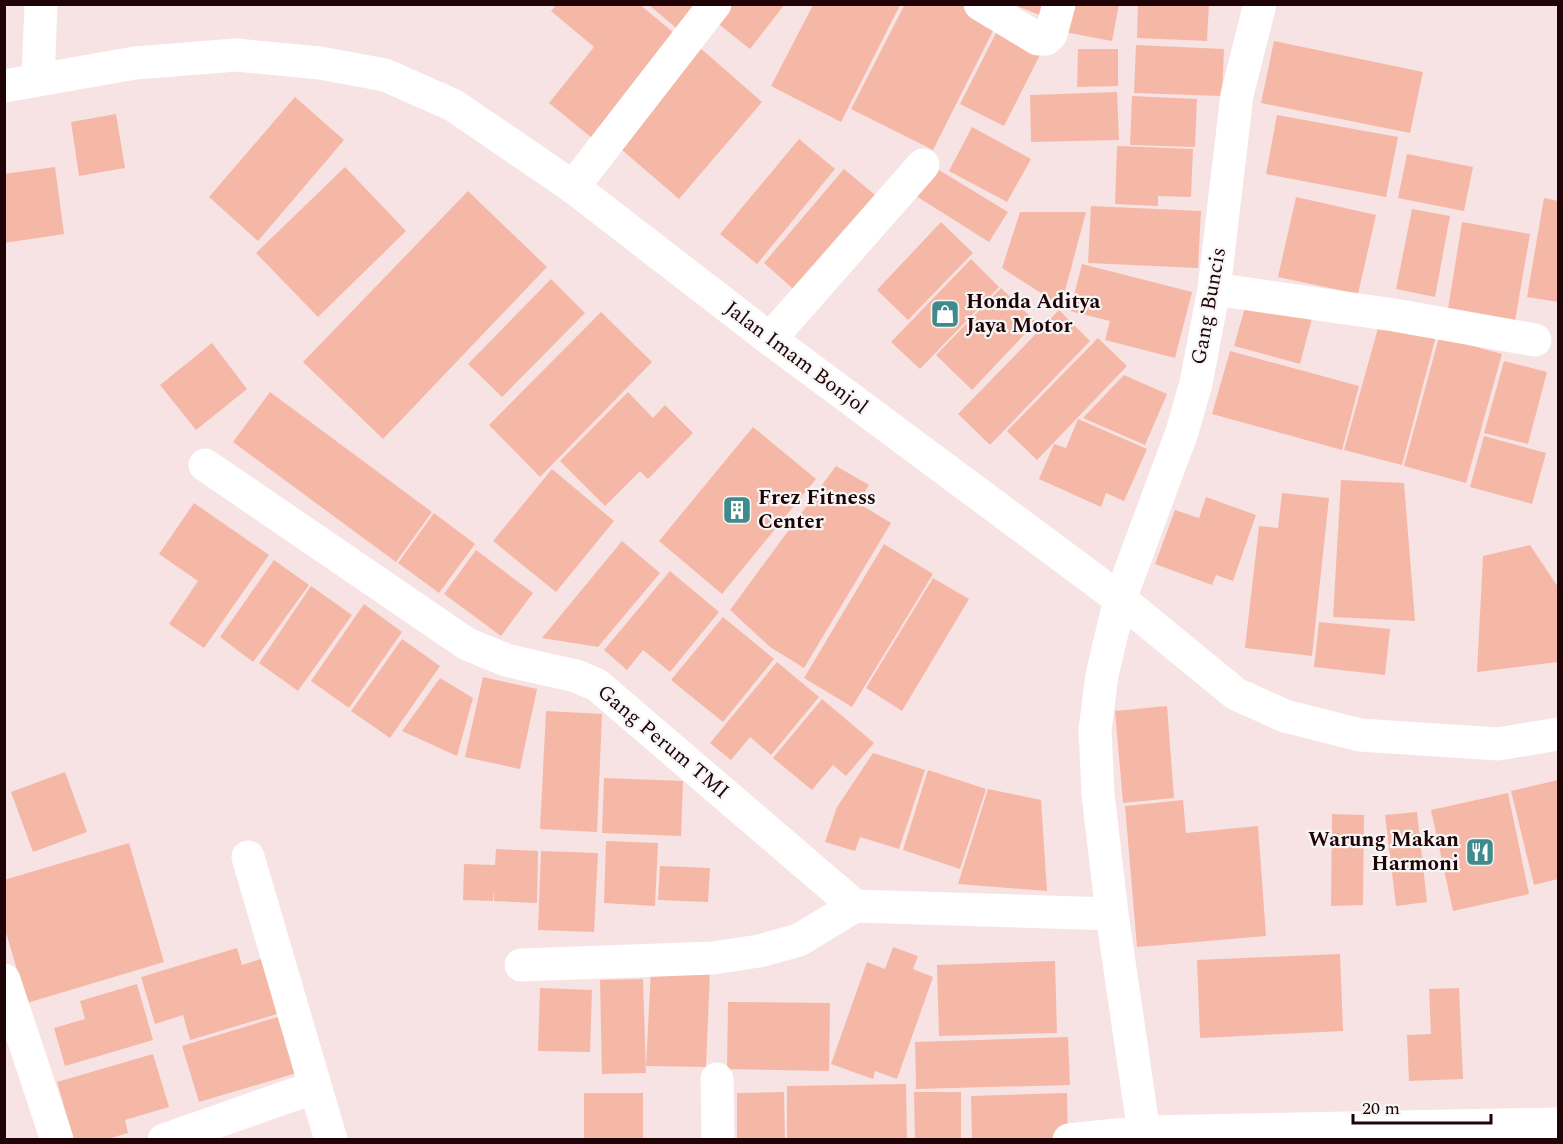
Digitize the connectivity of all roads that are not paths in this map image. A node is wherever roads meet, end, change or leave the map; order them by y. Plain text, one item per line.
1 (41, 4) edge
2 (715, 4) edge
3 (980, 4) edge
4 (1059, 4) edge
5 (1260, 4) edge
6 (38, 80) junction
7 (4, 86) edge
8 (923, 165) dead end
9 (573, 187) junction
10 (1214, 289) junction
11 (770, 339) junction
12 (1534, 340) dead end
13 (205, 465) dead end
14 (1120, 599) junction
15 (1558, 734) edge
16 (248, 857) dead end
17 (855, 906) junction
18 (1112, 914) junction
19 (521, 965) dead end
20 (4, 980) edge
21 (717, 1079) dead end
22 (315, 1087) junction
23 (1558, 1124) edge
24 (1145, 1136) edge
25 (57, 1140) edge
26 (164, 1140) edge
27 (331, 1140) edge
28 (718, 1140) edge
29 (1069, 1140) edge

1 - 6 street
2 - 9 street
3 - 4 street
5 - 10 street, Gang Buncis
6 - 7 street, Jalan Imam Bonjol
6 - 9 street, Jalan Imam Bonjol
8 - 11 street
9 - 11 street, Jalan Imam Bonjol
10 - 12 street
10 - 14 street, Gang Buncis
11 - 14 street, Jalan Imam Bonjol
13 - 17 street, Gang Perum TMI
14 - 15 street, Jalan Imam Bonjol
14 - 18 street, Gang Buncis
16 - 22 street
17 - 18 street
17 - 19 street
18 - 24 street, Gang Buncis
20 - 25 street
21 - 28 street
22 - 26 street
22 - 27 street
23 - 24 street
24 - 29 street

